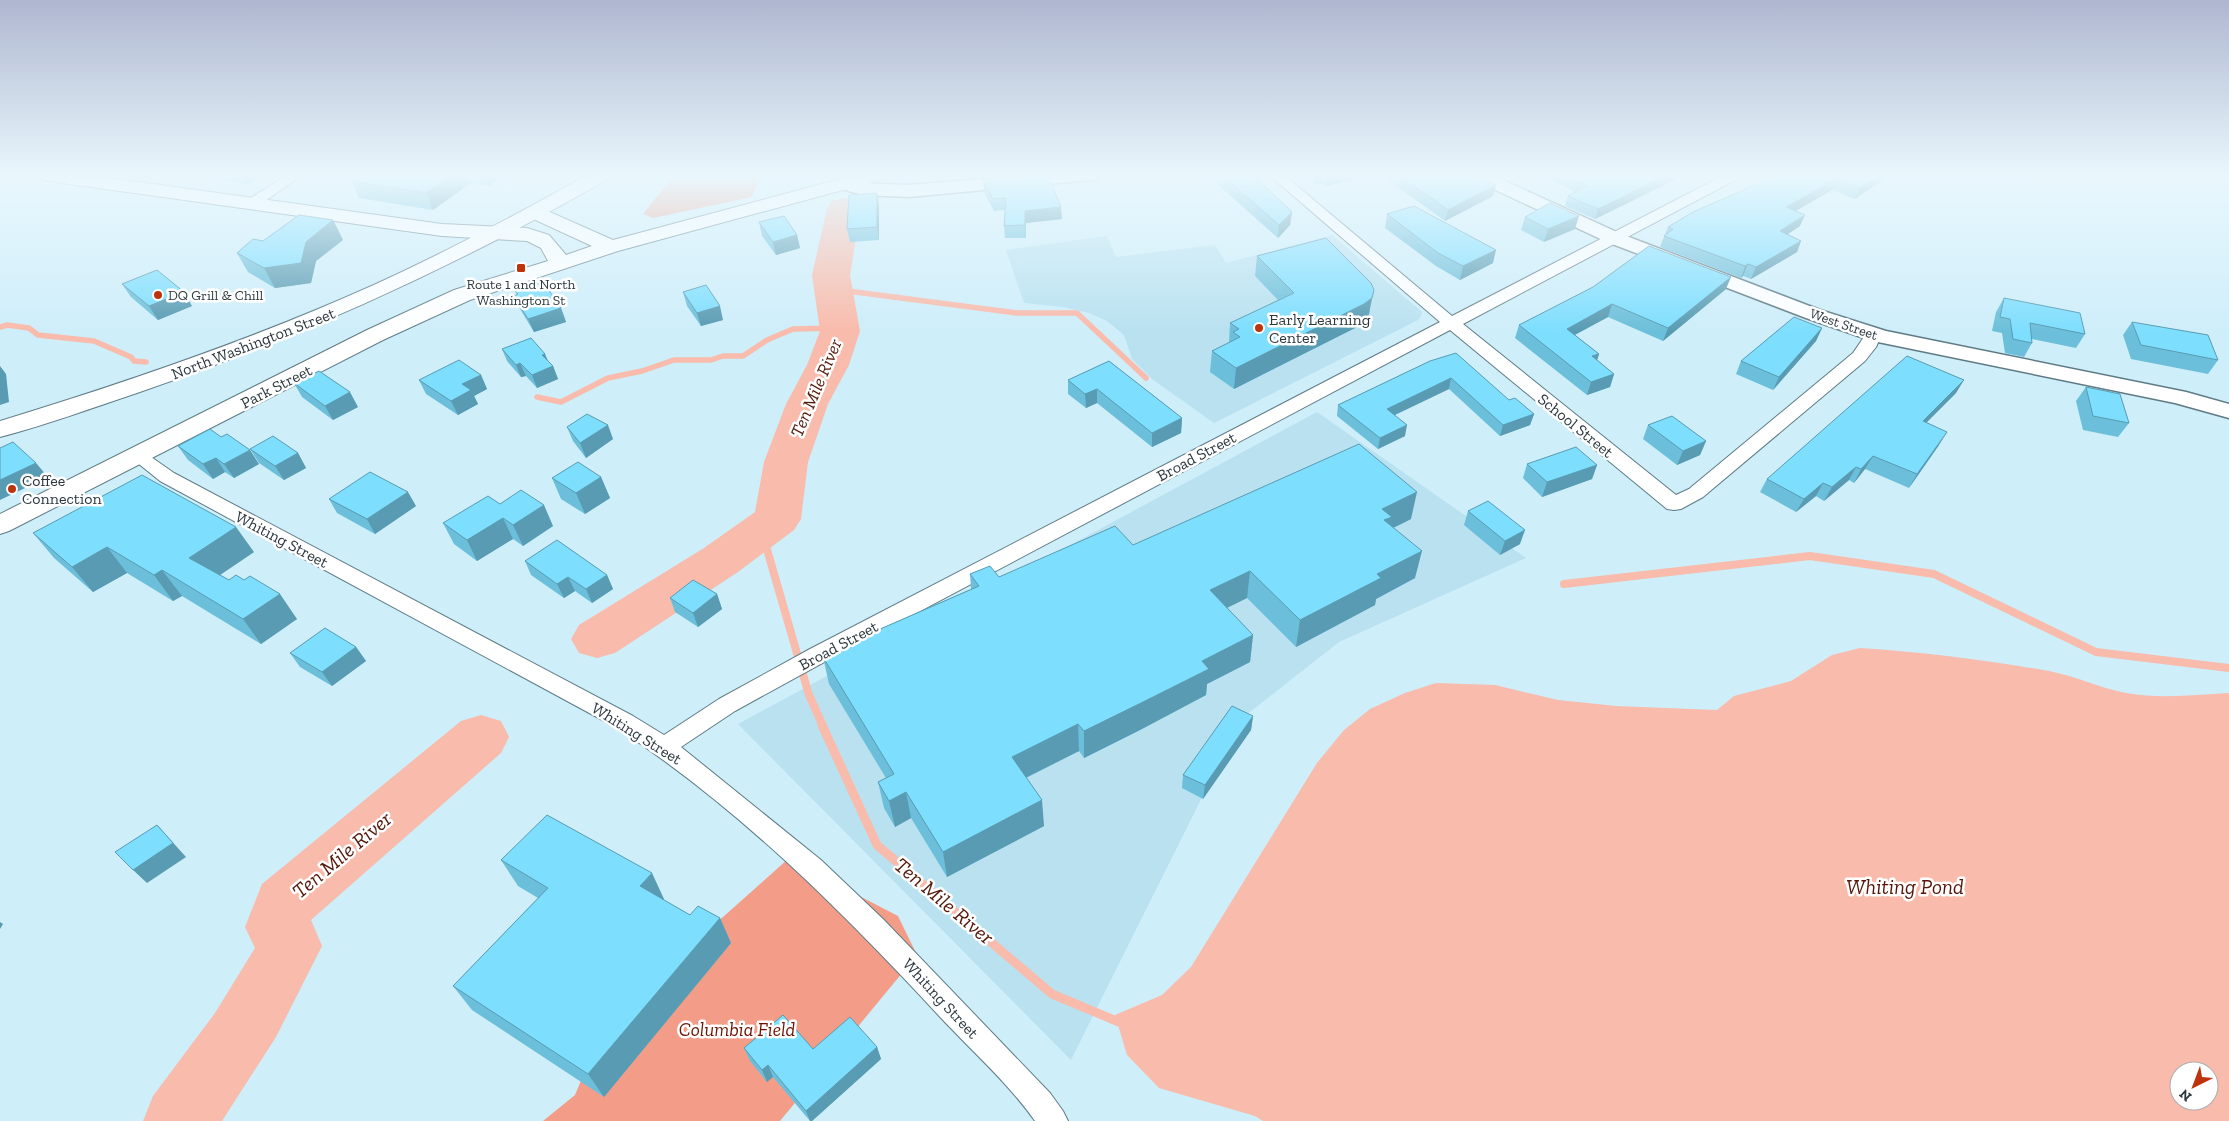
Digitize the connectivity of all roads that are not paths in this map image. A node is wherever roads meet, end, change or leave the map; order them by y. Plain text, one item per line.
1 (422, 227) edge
2 (509, 227) edge
3 (568, 227) edge
4 (684, 227) edge
5 (1338, 227) edge
6 (1591, 227) edge
7 (1634, 227) edge
8 (497, 234) junction
9 (1614, 238) junction
10 (611, 247) junction
11 (559, 262) junction
12 (1450, 322) junction
13 (1874, 334) junction
14 (2229, 411) edge
15 (0, 430) edge
16 (138, 456) junction
17 (0, 525) edge
18 (664, 747) junction
19 (1053, 1121) edge

1 - 8 main road
2 - 8 main road, North Washington Street
3 - 10 main road
4 - 10 main road
5 - 12 street, School Street
6 - 9 street, West Street
7 - 9 street, Broad Street
8 - 11 main road
8 - 15 main road, North Washington Street
9 - 12 street, Broad Street
9 - 13 street, West Street
10 - 11 main road
11 - 16 main road, Park Street
12 - 13 street, School Street
12 - 18 street, Broad Street
13 - 14 street, West Street
16 - 17 main road, Park Street
16 - 18 street, Whiting Street
18 - 19 street, Whiting Street

